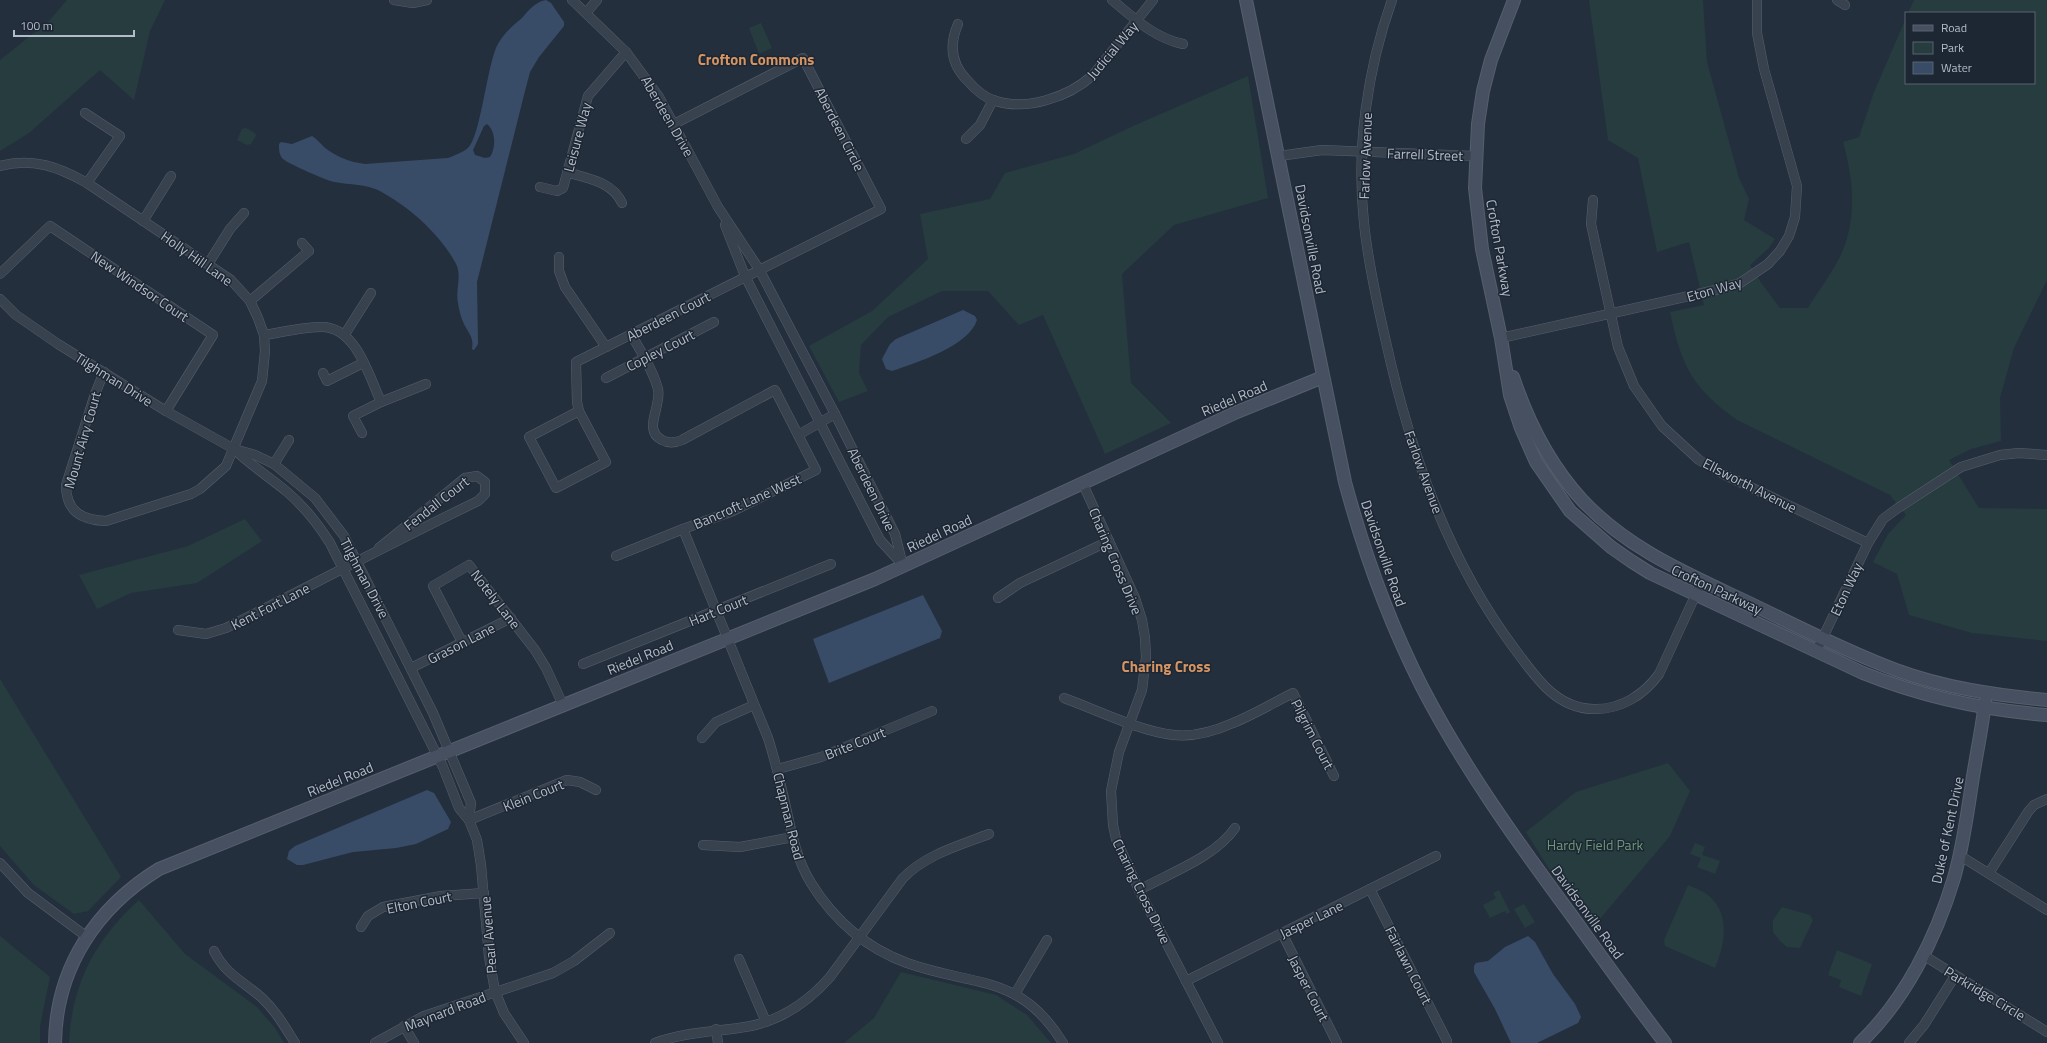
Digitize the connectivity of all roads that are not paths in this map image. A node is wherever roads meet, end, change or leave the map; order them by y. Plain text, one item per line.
1 (394, 0) edge
2 (427, 0) edge
3 (572, 0) edge
4 (597, 0) edge
5 (1112, 0) edge
6 (1153, 0) edge
7 (1246, 0) edge
8 (1392, 0) edge
9 (1514, 0) edge
10 (1758, 0) edge
11 (1837, 0) edge
12 (1845, 5) dead end
13 (586, 13) junction
14 (1137, 20) junction
15 (958, 24) dead end
16 (1183, 44) dead end
17 (626, 52) junction
18 (993, 100) junction
19 (85, 113) dead end
20 (674, 124) junction
21 (966, 139) dead end
22 (1362, 152) junction
23 (1279, 156) junction
24 (1475, 156) junction
25 (0, 166) edge
26 (567, 172) junction
27 (171, 176) dead end
28 (87, 183) junction
29 (540, 187) dead end
30 (1593, 200) dead end
31 (622, 203) dead end
32 (718, 206) junction
33 (244, 213) dead end
34 (143, 221) junction
35 (302, 243) dead end
36 (559, 257) dead end
37 (208, 264) junction
38 (759, 269) junction
39 (0, 274) edge
40 (745, 276) junction
41 (371, 293) dead end
42 (0, 299) edge
43 (250, 301) junction
44 (1611, 313) junction
45 (714, 322) dead end
46 (345, 334) junction
47 (631, 334) junction
48 (264, 335) junction
49 (1501, 338) junction
50 (606, 347) junction
51 (644, 358) junction
52 (363, 363) junction
53 (104, 372) junction
54 (323, 372) dead end
55 (1323, 377) junction
56 (606, 378) dead end
57 (426, 384) dead end
58 (381, 402) junction
59 (166, 411) junction
60 (579, 411) junction
61 (835, 414) junction
62 (820, 423) junction
63 (362, 433) dead end
64 (798, 435) junction
65 (289, 440) dead end
66 (234, 449) junction
67 (2047, 455) edge
68 (274, 464) junction
69 (1082, 482) junction
70 (683, 530) junction
71 (1109, 541) junction
72 (1868, 543) junction
73 (379, 548) junction
74 (616, 556) dead end
75 (357, 562) junction
76 (831, 564) dead end
77 (903, 566) junction
78 (343, 569) junction
79 (1702, 581) junction
80 (1696, 595) junction
81 (998, 598) dead end
82 (717, 610) junction
83 (511, 618) junction
84 (178, 630) dead end
85 (728, 637) junction
86 (1823, 638) junction
87 (462, 642) junction
88 (1816, 652) junction
89 (583, 664) dead end
90 (412, 668) junction
91 (1986, 694) junction
92 (1064, 698) dead end
93 (2047, 700) edge
94 (562, 705) junction
95 (754, 705) junction
96 (1984, 709) junction
97 (932, 711) dead end
98 (2047, 715) edge
99 (1130, 722) junction
100 (702, 738) dead end
101 (448, 751) junction
102 (436, 756) junction
103 (778, 769) junction
104 (1334, 776) dead end
105 (596, 790) dead end
106 (2047, 798) edge
107 (470, 820) junction
108 (1235, 828) dead end
109 (989, 834) dead end
110 (792, 837) junction
111 (703, 845) dead end
112 (1959, 855) junction
113 (1436, 856) dead end
114 (0, 863) edge
115 (1989, 873) junction
116 (1370, 889) junction
117 (1139, 890) junction
118 (484, 893) junction
119 (2047, 910) edge
120 (361, 927) dead end
121 (610, 933) dead end
122 (1282, 933) junction
123 (87, 937) junction
124 (860, 938) junction
125 (1047, 940) dead end
126 (214, 951) dead end
127 (1922, 955) junction
128 (739, 959) dead end
129 (1955, 976) junction
130 (1186, 981) junction
131 (495, 991) junction
132 (1016, 994) junction
133 (766, 1022) junction
134 (404, 1026) junction
135 (716, 1029) junction
136 (2047, 1032) edge
137 (1447, 1041) dead end
138 (1862, 1042) edge
139 (55, 1043) edge
140 (295, 1043) edge
141 (375, 1043) edge
142 (414, 1043) edge
143 (524, 1043) edge
144 (655, 1043) edge
145 (718, 1043) edge
146 (1063, 1043) edge
147 (1218, 1043) edge
148 (1337, 1043) edge
149 (1665, 1043) edge
150 (1908, 1043) edge

1 - 2 street
3 - 13 street, Aberdeen Drive
4 - 13 street
5 - 14 street
6 - 14 street, Judicial Way
7 - 23 street, Davidsonville Road
8 - 22 street, Farlow Avenue
9 - 24 street, Crofton Parkway
10 - 44 street, Eton Way
11 - 12 street
13 - 17 street, Aberdeen Drive
14 - 16 street
14 - 18 street, Judicial Way
15 - 18 street, Judicial Way
17 - 20 street, Aberdeen Drive
17 - 26 street, Leisure Way
18 - 21 street
19 - 28 street
20 - 32 street, Aberdeen Drive
20 - 38 street, Aberdeen Circle
22 - 23 street, Farrell Street
22 - 24 street, Farrell Street
22 - 80 street, Farlow Avenue
23 - 55 street, Davidsonville Road
24 - 49 street, Crofton Parkway
25 - 28 street, Holly Hill Lane
26 - 29 street, Leisure Way
26 - 31 street
27 - 34 street
28 - 34 street, Holly Hill Lane
30 - 44 street, Ellsworth Avenue
32 - 38 street, Aberdeen Drive
32 - 40 street, Aberdeen Drive
33 - 37 street
34 - 37 street, Holly Hill Lane
35 - 43 street
36 - 50 street
37 - 43 street, Holly Hill Lane
38 - 40 street, Aberdeen Court
38 - 61 street, Aberdeen Drive
39 - 59 street, New Windsor Court
40 - 47 street, Aberdeen Court
40 - 62 street, Aberdeen Drive
41 - 46 street
42 - 53 street, Tilghman Drive
43 - 48 street, Holly Hill Lane
44 - 49 street, Eton Way
44 - 72 street, Ellsworth Avenue
45 - 51 street, Copley Court
46 - 48 street
46 - 52 street
47 - 50 street, Aberdeen Court
47 - 51 street
48 - 66 street, Holly Hill Lane
49 - 79 street, Crofton Parkway
49 - 80 street, Crofton Parkway
50 - 60 street, Aberdeen Court
51 - 56 street, Copley Court
51 - 64 street
52 - 54 street
52 - 58 street
53 - 59 street, Tilghman Drive
53 - 66 street, Mount Airy Court
55 - 69 street, Riedel Road
55 - 149 street, Davidsonville Road
57 - 58 street
58 - 63 street
59 - 66 street, Tilghman Drive
60 - 60 street
61 - 62 street
61 - 77 street, Aberdeen Drive
62 - 64 street
62 - 77 street, Aberdeen Drive
64 - 70 street, Bancroft Lane West
65 - 68 street
66 - 68 street, Tilghman Drive
66 - 78 street, Tilghman Drive
67 - 72 street, Eton Way
68 - 75 street, Tilghman Drive
69 - 71 street, Charing Cross Drive
69 - 77 street, Riedel Road
70 - 74 street
70 - 82 street, Bancroft Lane West
71 - 81 street
71 - 99 street, Charing Cross Drive
72 - 86 street, Eton Way
73 - 73 street, Fendall Court
73 - 75 street, Fendall Court
75 - 78 street, Kent Fort Lane
75 - 90 street, Tilghman Drive
76 - 82 street, Hart Court
77 - 85 street, Riedel Road
78 - 84 street, Kent Fort Lane
78 - 102 street, Tilghman Drive
79 - 80 street, Farlow Avenue
79 - 86 street, Crofton Parkway
80 - 88 street, Crofton Parkway
82 - 85 street, Bancroft Lane West
82 - 89 street, Hart Court
83 - 87 street, Grason Lane
83 - 87 street, Notely Lane
83 - 94 street, Notely Lane
85 - 94 street, Riedel Road
85 - 95 street, Chapman Road
86 - 88 street, Eton Way
86 - 91 street, Crofton Parkway
87 - 90 street, Grason Lane
88 - 96 street, Crofton Parkway
90 - 101 street, Tilghman Drive
91 - 93 street, Crofton Parkway
91 - 96 street, Duke of Kent Drive
92 - 99 street
94 - 101 street, Riedel Road
95 - 100 street
95 - 103 street, Chapman Road
96 - 98 street, Crofton Parkway
96 - 112 street, Duke of Kent Drive
97 - 103 street, Brite Court
99 - 104 street, Pilgrim Court
99 - 117 street, Charing Cross Drive
101 - 102 street, Riedel Road
101 - 107 street, Pearl Avenue
102 - 107 street, Pearl Avenue
102 - 123 street, Riedel Road
103 - 110 street, Chapman Road
105 - 107 street, Klein Court
106 - 115 street
107 - 118 street, Pearl Avenue
108 - 117 street
109 - 124 street
110 - 111 street
110 - 124 street, Chapman Road
112 - 115 street
112 - 127 street, Duke of Kent Drive
113 - 116 street, Jasper Lane
114 - 123 street
115 - 119 street
116 - 122 street, Jasper Lane
116 - 137 street, Fairlawn Court
117 - 130 street, Charing Cross Drive
118 - 120 street, Elton Court
118 - 131 street, Pearl Avenue
121 - 131 street, Maynard Road
122 - 130 street, Jasper Lane
122 - 148 street, Jasper Court
123 - 139 street, Riedel Road
124 - 132 street, Chapman Road
124 - 133 street
125 - 132 street
126 - 140 street
127 - 129 street, Parkridge Circle
127 - 138 street, Duke of Kent Drive
128 - 133 street
129 - 136 street, Parkridge Circle
129 - 150 street
130 - 147 street, Charing Cross Drive
131 - 134 street, Maynard Road
131 - 143 street, Pearl Avenue
132 - 146 street, Chapman Road
133 - 135 street
134 - 141 street, Maynard Road
134 - 142 street
135 - 144 street
135 - 145 street

